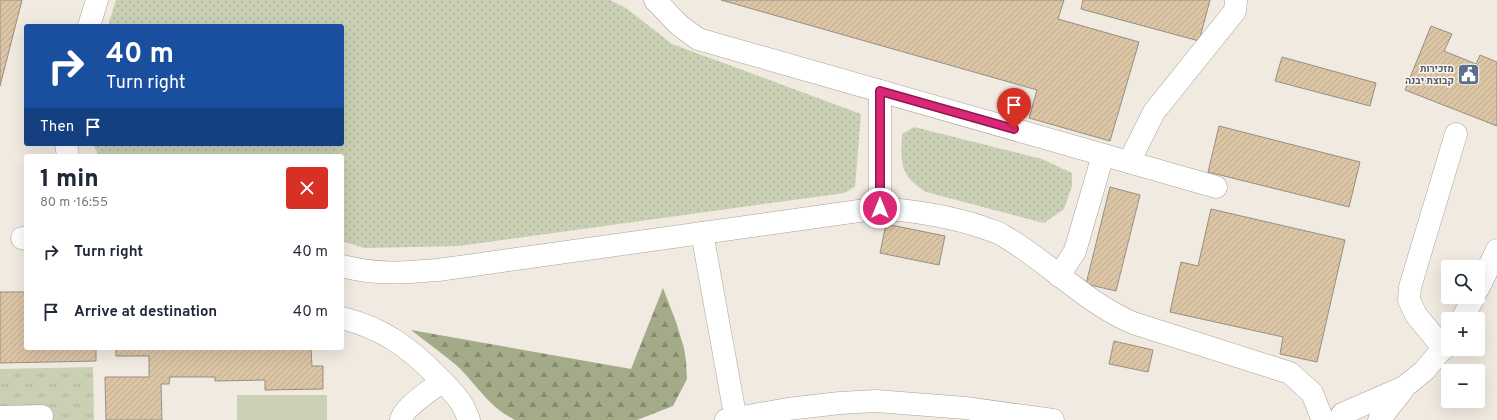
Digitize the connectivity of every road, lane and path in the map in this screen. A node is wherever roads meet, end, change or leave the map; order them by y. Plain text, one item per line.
1 (97, 0) edge
2 (656, 0) edge
3 (1236, 0) edge
4 (90, 24) edge
5 (880, 91) junction
6 (1456, 134) dead end
7 (1103, 155) junction
8 (1129, 162) junction
9 (1216, 187) dead end
10 (880, 208) junction
11 (702, 233) junction
12 (1497, 250) edge
13 (344, 266) edge
14 (1485, 275) edge
15 (1059, 276) junction
16 (344, 319) edge
17 (1441, 340) edge
18 (1441, 351) edge
19 (442, 381) junction
20 (1409, 382) junction
21 (42, 416) dead end
22 (0, 417) edge
23 (1335, 418) edge
24 (732, 419) edge
25 (401, 420) edge
26 (469, 420) edge
27 (1053, 420) edge
28 (1379, 420) edge

1 - 4 street
2 - 5 street
3 - 8 street
5 - 7 street
5 - 10 street
6 - 17 street
7 - 8 street
7 - 15 street
8 - 9 street
10 - 11 street
10 - 15 street
11 - 13 street
11 - 24 street
12 - 14 street
15 - 23 street
16 - 19 street
18 - 20 street
19 - 25 street
19 - 26 street
20 - 23 street
20 - 28 street
21 - 22 street
24 - 27 street

